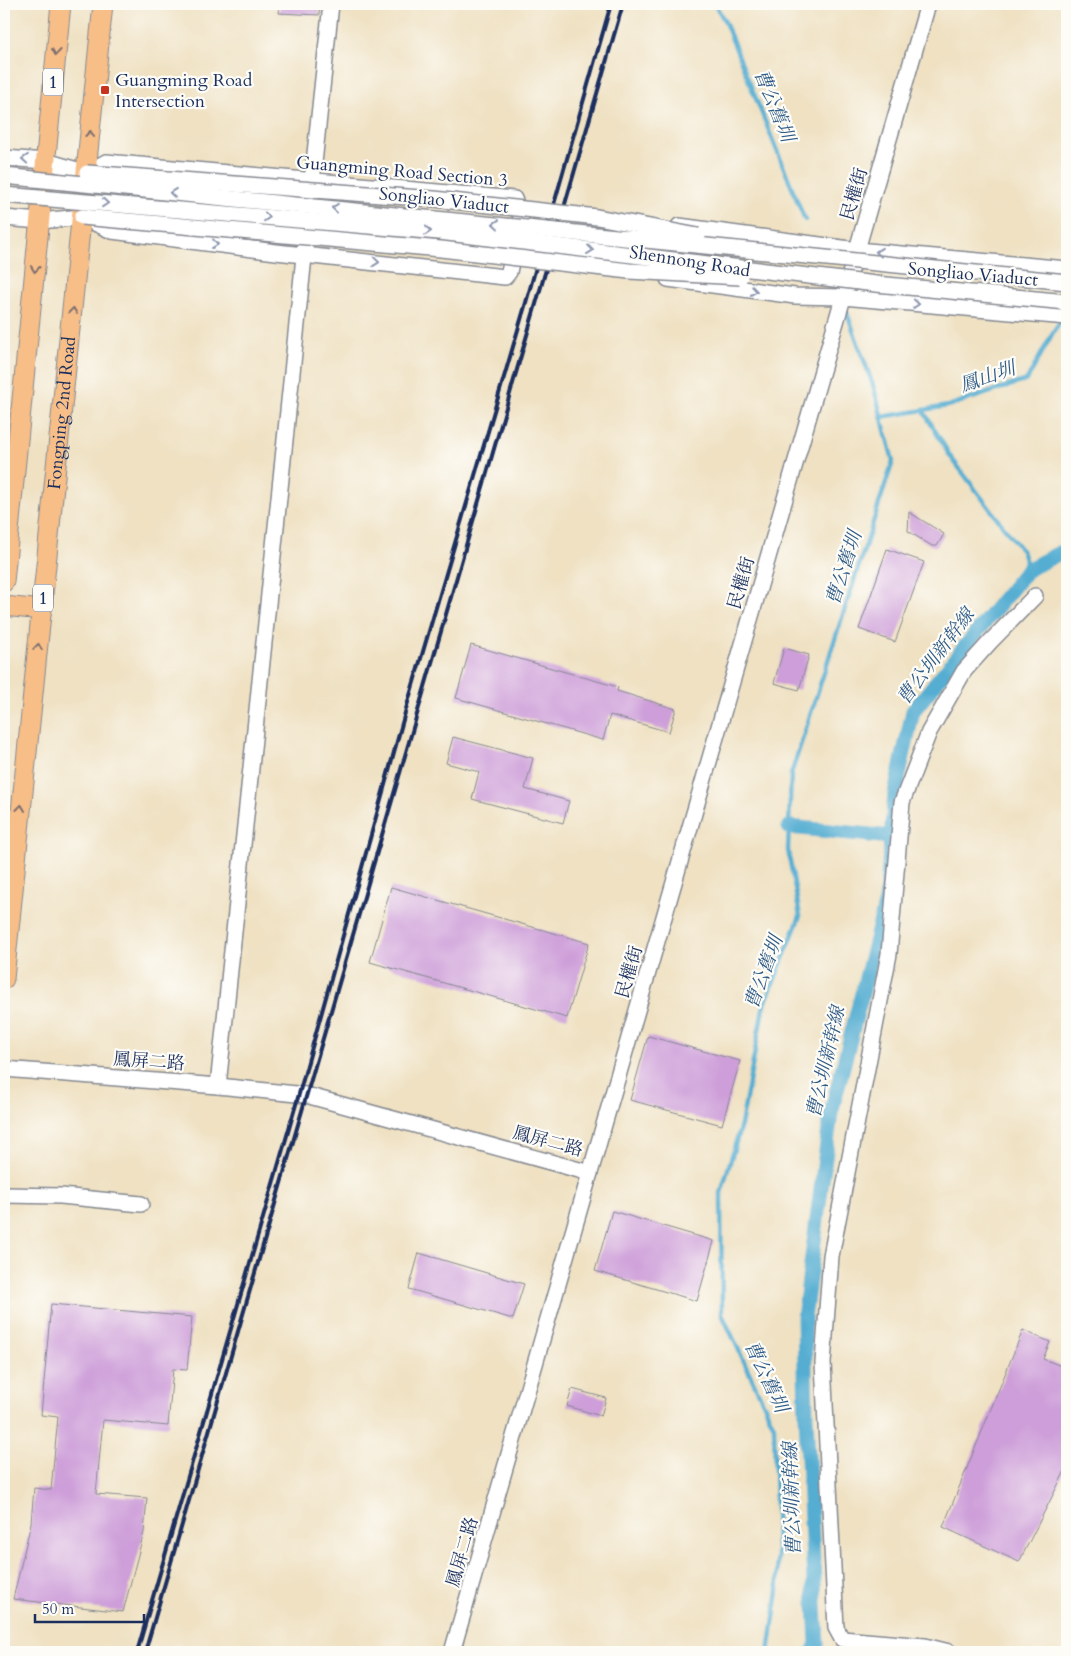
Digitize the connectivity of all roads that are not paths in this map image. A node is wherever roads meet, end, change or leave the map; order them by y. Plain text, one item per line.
1 (61, 4) edge
2 (103, 4) edge
3 (330, 4) edge
4 (928, 4) edge
5 (4, 158) edge
6 (46, 161) junction
7 (87, 173) junction
8 (4, 176) edge
9 (312, 181) junction
10 (4, 195) edge
11 (82, 217) junction
12 (4, 218) edge
13 (40, 221) junction
14 (857, 250) junction
15 (304, 255) junction
16 (880, 264) junction
17 (1067, 269) edge
18 (1067, 282) edge
19 (876, 284) junction
20 (843, 297) junction
21 (1067, 302) edge
22 (1063, 316) edge
23 (4, 582) edge
24 (1035, 596) dead end
25 (4, 606) edge
26 (42, 610) junction
27 (4, 978) edge
28 (4, 1069) edge
29 (218, 1086) junction
30 (590, 1173) junction
31 (4, 1195) edge
32 (141, 1204) dead end
33 (452, 1652) edge
34 (949, 1652) edge

1 -> 6 main road, 1
7 -> 2 main road, 1
3 - 9 street
4 - 14 street, 民權街
6 -> 5 street
6 - 7 street
6 - 13 main road, 1
7 - 9 street, Guangming Road Section 3
7 - 11 main road, 1
7 - 16 street, Songliao Viaduct, bridge
16 -> 8 street, Songliao Viaduct, bridge
9 - 15 street
15 -> 9 street, Guangming Road Section 3
10 -> 19 street, Songliao Viaduct, bridge
11 - 13 street
11 -> 15 street, Guangming Road Section 3
11 - 19 street, Songliao Viaduct, bridge
26 -> 11 main road, Fongping 2nd Road / 1
12 - 13 street
13 -> 23 main road, 1
17 -> 14 street, Shennong Road
14 - 20 street, 民權街
14 -> 20 street, Shennong Road
15 - 29 street
16 - 18 street, Songliao Viaduct, bridge
19 - 21 street, Songliao Viaduct, bridge
20 -> 22 street, Shennong Road
20 - 30 street, 民權街
24 - 34 street
25 - 26 main road
27 -> 26 main road, Fongping 2nd Road / 1
28 - 29 street, 鳳屏二路
29 - 30 street, 鳳屏二路
30 - 33 street, 鳳屏二路
31 - 32 street

